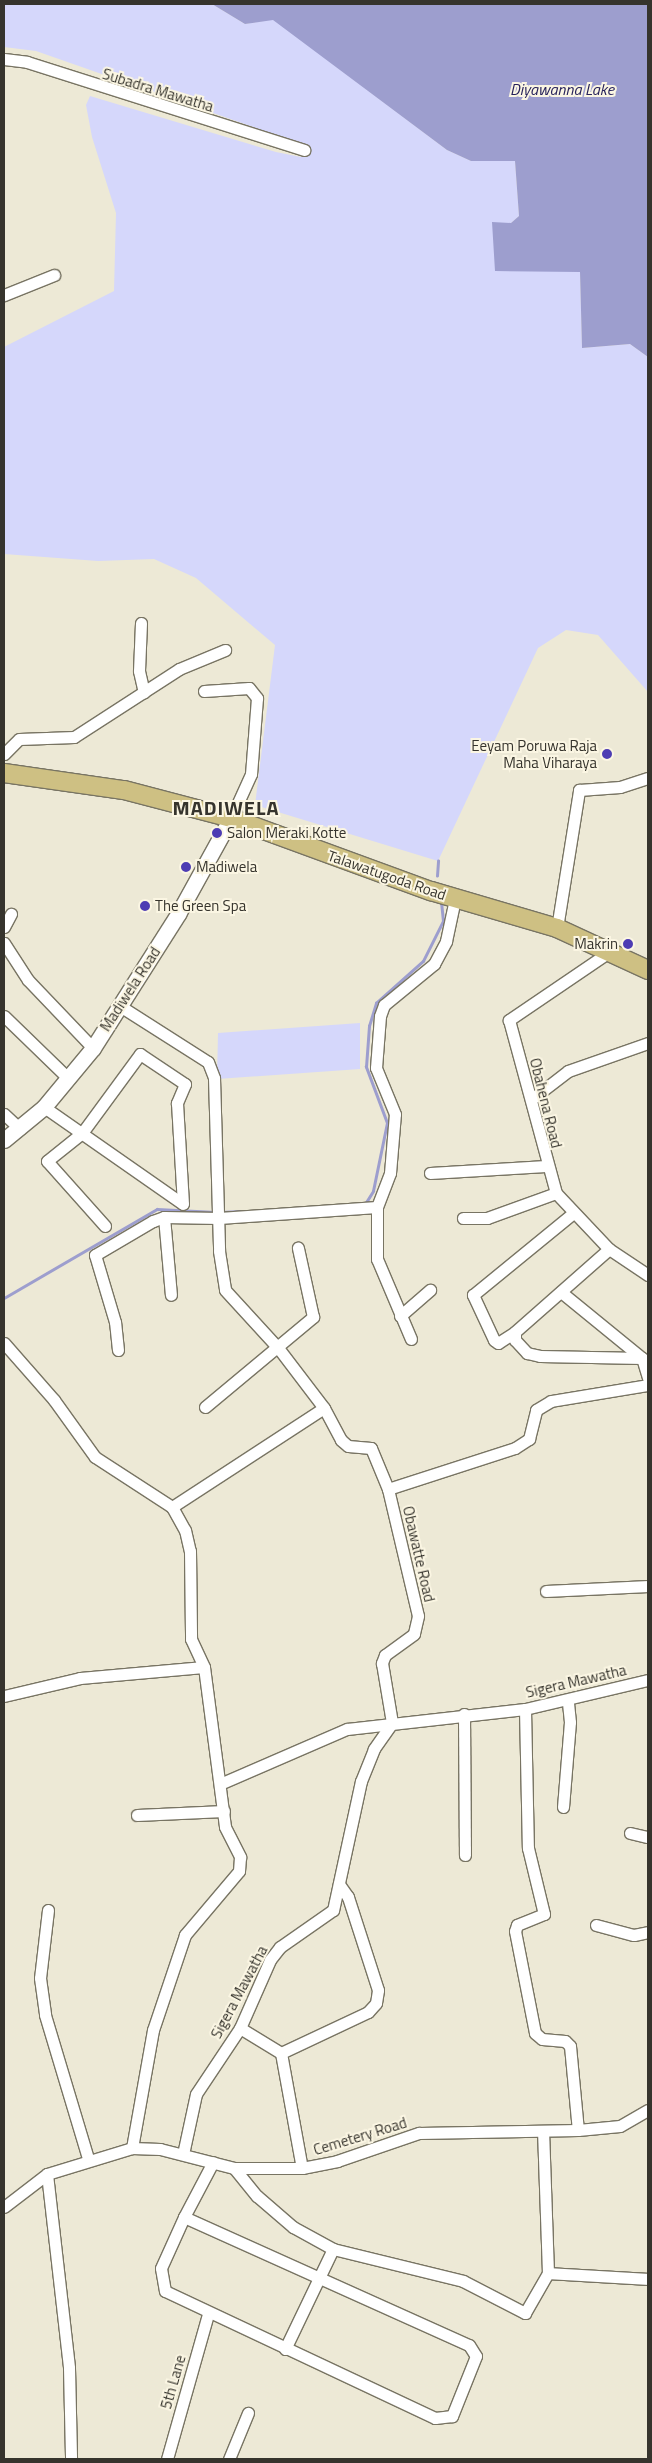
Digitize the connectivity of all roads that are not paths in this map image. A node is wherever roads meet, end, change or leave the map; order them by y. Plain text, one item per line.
1 (4, 59) edge
2 (304, 150) dead end
3 (54, 274) dead end
4 (4, 295) edge
5 (141, 623) dead end
6 (225, 650) dead end
7 (204, 691) dead end
8 (144, 692) junction
9 (4, 754) edge
10 (4, 773) edge
11 (648, 778) edge
12 (231, 818) junction
13 (454, 899) junction
14 (11, 914) dead end
15 (4, 927) edge
16 (558, 928) junction
17 (4, 944) edge
18 (612, 950) junction
19 (648, 970) edge
20 (120, 1006) junction
21 (4, 1016) edge
22 (648, 1043) edge
23 (93, 1048) junction
24 (68, 1078) junction
25 (533, 1098) junction
26 (44, 1106) junction
27 (4, 1114) edge
28 (20, 1129) junction
29 (82, 1134) junction
30 (4, 1140) edge
31 (546, 1166) junction
32 (430, 1173) dead end
33 (556, 1193) junction
34 (377, 1207) junction
35 (219, 1214) junction
36 (572, 1214) junction
37 (164, 1217) junction
38 (463, 1218) dead end
39 (105, 1226) dead end
40 (298, 1248) dead end
41 (609, 1249) junction
42 (648, 1275) edge
43 (430, 1290) dead end
44 (561, 1292) junction
45 (171, 1295) dead end
46 (400, 1316) junction
47 (514, 1332) junction
48 (411, 1339) dead end
49 (4, 1343) edge
50 (279, 1349) junction
51 (118, 1350) dead end
52 (642, 1358) junction
53 (648, 1378) edge
54 (648, 1385) edge
55 (205, 1407) dead end
56 (324, 1408) junction
57 (388, 1489) junction
58 (172, 1507) junction
59 (648, 1586) edge
60 (546, 1591) dead end
61 (204, 1667) junction
62 (648, 1680) edge
63 (4, 1696) edge
64 (568, 1702) junction
65 (525, 1709) junction
66 (464, 1714) junction
67 (392, 1723) junction
68 (222, 1783) junction
69 (563, 1807) dead end
70 (224, 1811) junction
71 (137, 1815) dead end
72 (630, 1833) dead end
73 (648, 1837) edge
74 (465, 1855) dead end
75 (339, 1884) junction
76 (48, 1910) dead end
77 (596, 1925) dead end
78 (648, 1932) edge
79 (240, 2028) junction
80 (281, 2053) junction
81 (648, 2110) edge
82 (578, 2130) junction
83 (542, 2132) junction
84 (132, 2148) junction
85 (183, 2154) junction
86 (88, 2158) junction
87 (213, 2162) junction
88 (234, 2168) junction
89 (302, 2168) junction
90 (47, 2174) junction
91 (4, 2206) edge
92 (184, 2217) junction
93 (333, 2249) junction
94 (548, 2273) junction
95 (319, 2275) junction
96 (648, 2279) edge
97 (208, 2314) junction
98 (285, 2348) junction
99 (248, 2413) dead end
100 (71, 2459) edge
101 (167, 2459) edge
102 (229, 2459) edge

1 - 2 street, Subadra Mawatha
3 - 4 street
5 - 8 street
6 - 8 street
7 - 12 street
8 - 9 street
10 - 12 main road, Talawatugoda Road
11 - 16 street
12 - 13 main road, Talawatugoda Road
12 - 20 main road, Madiwela Road
13 - 16 main road, Talawatugoda Road
13 - 34 street
14 - 15 street
16 - 18 main road, Talawatugoda Road
17 - 23 street
18 - 19 main road, Talawatugoda Road
18 - 25 street, Obahena Road
20 - 23 main road, Madiwela Road
20 - 35 street
21 - 24 street
22 - 25 street
23 - 24 main road, Madiwela Road
24 - 26 main road, Madiwela Road
25 - 31 street, Obahena Road
26 - 28 main road, Madiwela Road
26 - 29 street
27 - 28 street
28 - 30 main road, Madiwela Road
29 - 29 street
29 - 39 street
31 - 32 street
31 - 33 street, Obahena Road
33 - 36 street, Obahena Road
33 - 38 street
34 - 35 street
34 - 46 street
35 - 37 street
35 - 50 street
36 - 41 street, Obahena Road
36 - 47 street
37 - 45 street
37 - 51 street
40 - 50 street
41 - 42 street, Obahena Road
41 - 44 street
43 - 46 street
44 - 47 street
44 - 52 street
46 - 48 street
47 - 52 street
49 - 58 street
50 - 55 street
50 - 56 street
52 - 53 street
54 - 57 street
56 - 57 street, Obawatte Road
56 - 58 street
57 - 67 street, Obawatte Road
58 - 61 street
59 - 60 street
61 - 63 street
61 - 68 street
62 - 64 street, Sigera Mawatha
64 - 65 street, Sigera Mawatha
64 - 69 street
65 - 66 street, Sigera Mawatha
65 - 82 street
66 - 67 street, Sigera Mawatha
66 - 74 street
67 - 68 street, Sigera Mawatha
67 - 75 street, Sigera Mawatha
68 - 70 street
70 - 71 street
70 - 84 street
72 - 73 street
75 - 79 street, Sigera Mawatha
75 - 80 street
76 - 86 street
77 - 78 street
79 - 80 street
79 - 85 street, Sigera Mawatha
80 - 89 street
81 - 82 street, Cemetery Road
82 - 83 street, Cemetery Road
83 - 89 street, Cemetery Road
83 - 94 street
84 - 85 street, Cemetery Road
84 - 86 street, Cemetery Road
85 - 87 street, Cemetery Road
86 - 90 street, Cemetery Road
87 - 88 street, Cemetery Road
87 - 92 street
88 - 89 street, Cemetery Road
88 - 93 street
90 - 91 street, Cemetery Road
90 - 100 street
92 - 95 street
92 - 97 street
93 - 94 street
93 - 95 street
94 - 96 street
95 - 98 street
95 - 98 street
97 - 98 street
97 - 101 street, 5th Lane
99 - 102 street

